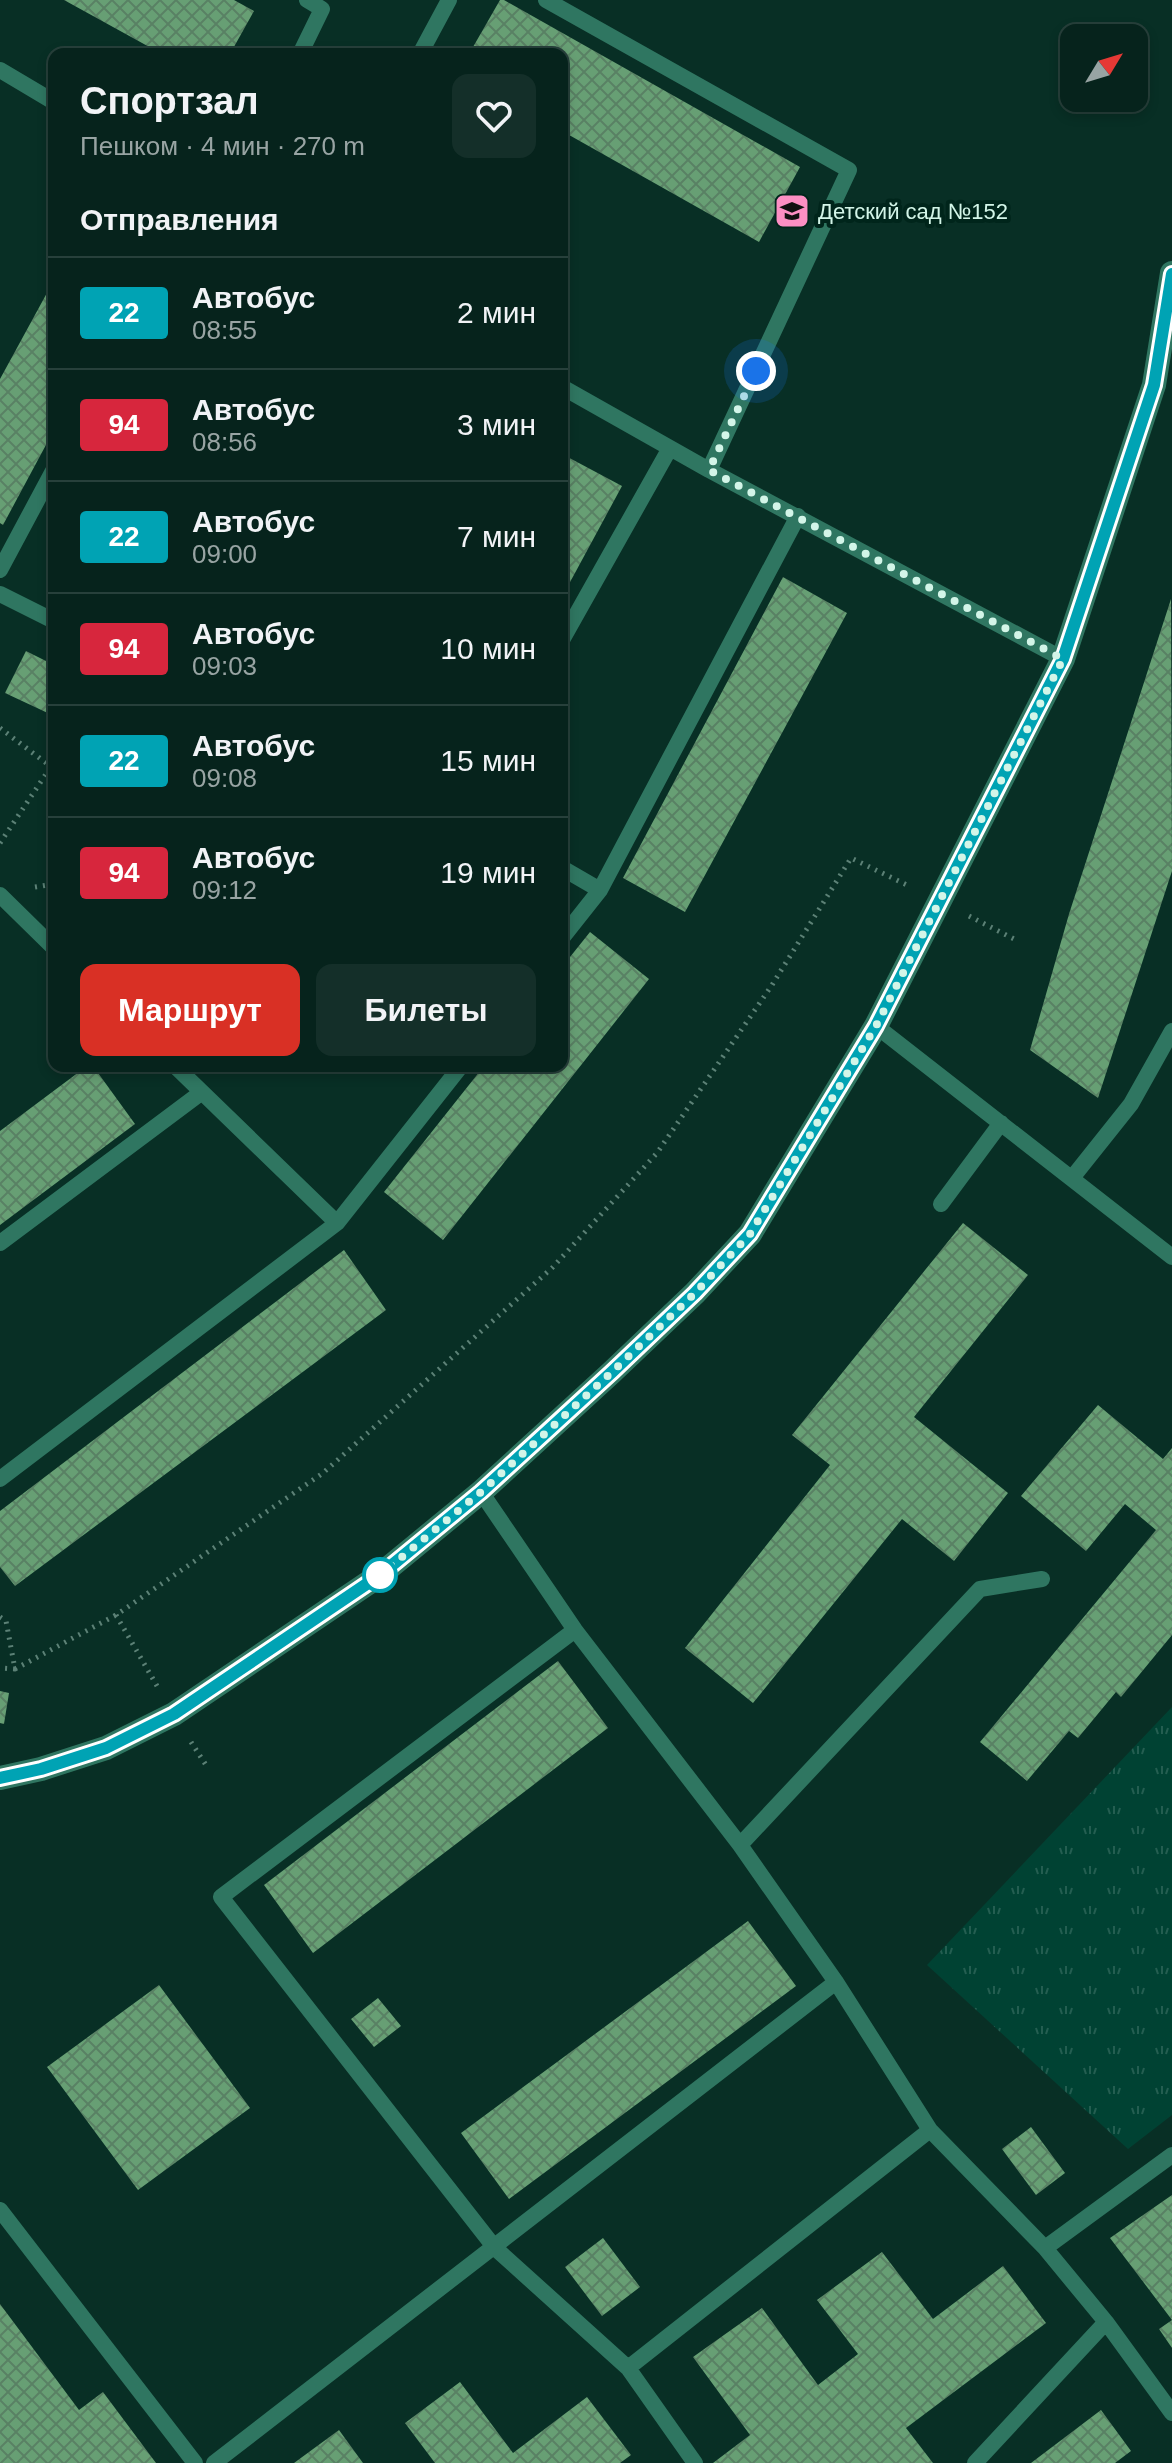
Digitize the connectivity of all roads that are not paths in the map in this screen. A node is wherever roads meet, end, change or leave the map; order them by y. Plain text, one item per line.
1 (307, 0) edge
2 (449, 0) edge
3 (546, 0) edge
4 (303, 48) edge
5 (423, 48) edge
6 (0, 70) edge
7 (48, 98) edge
8 (1172, 273) edge
9 (568, 390) edge
10 (670, 448) junction
11 (709, 470) junction
12 (48, 480) edge
13 (798, 516) junction
14 (0, 570) edge
15 (0, 594) edge
16 (48, 618) edge
17 (568, 629) edge
18 (1063, 659) junction
19 (568, 871) edge
20 (600, 890) junction
21 (0, 895) edge
22 (568, 930) edge
23 (48, 942) edge
24 (876, 1026) junction
25 (1172, 1031) edge
26 (181, 1072) edge
27 (456, 1072) edge
28 (202, 1092) junction
29 (1001, 1123) junction
30 (1072, 1178) junction
31 (941, 1204) dead end
32 (337, 1223) junction
33 (0, 1243) edge
34 (1172, 1257) edge
35 (0, 1479) edge
36 (481, 1492) junction
37 (1042, 1579) dead end
38 (575, 1630) junction
39 (0, 1778) edge
40 (740, 1845) junction
41 (836, 1982) junction
42 (930, 2130) junction
43 (1172, 2155) edge
44 (0, 2210) edge
45 (495, 2248) junction
46 (1045, 2248) junction
47 (1106, 2322) junction
48 (628, 2368) junction
49 (1172, 2413) edge
50 (195, 2463) edge
51 (214, 2463) edge
52 (694, 2463) edge
53 (975, 2463) edge

1 - 4 lane
2 - 5 lane
3 - 11 lane
6 - 7 lane
8 - 18 street
9 - 10 lane
10 - 11 lane
10 - 17 lane
11 - 13 lane
12 - 14 lane
13 - 18 lane
13 - 20 lane
15 - 16 lane
18 - 24 street
19 - 20 lane
20 - 22 lane
21 - 23 lane
24 - 29 lane
24 - 36 street
25 - 30 lane
26 - 28 lane
27 - 32 lane
28 - 32 lane
28 - 33 lane
29 - 30 lane
29 - 31 lane
30 - 34 lane
32 - 35 lane
36 - 38 lane
36 - 39 street
37 - 40 lane
38 - 40 lane
38 - 45 lane
40 - 41 lane
41 - 42 lane
41 - 45 lane
42 - 46 lane
42 - 48 lane
43 - 46 lane
44 - 50 lane
45 - 48 lane
45 - 51 lane
46 - 47 lane
47 - 49 lane
47 - 53 lane
48 - 52 lane

